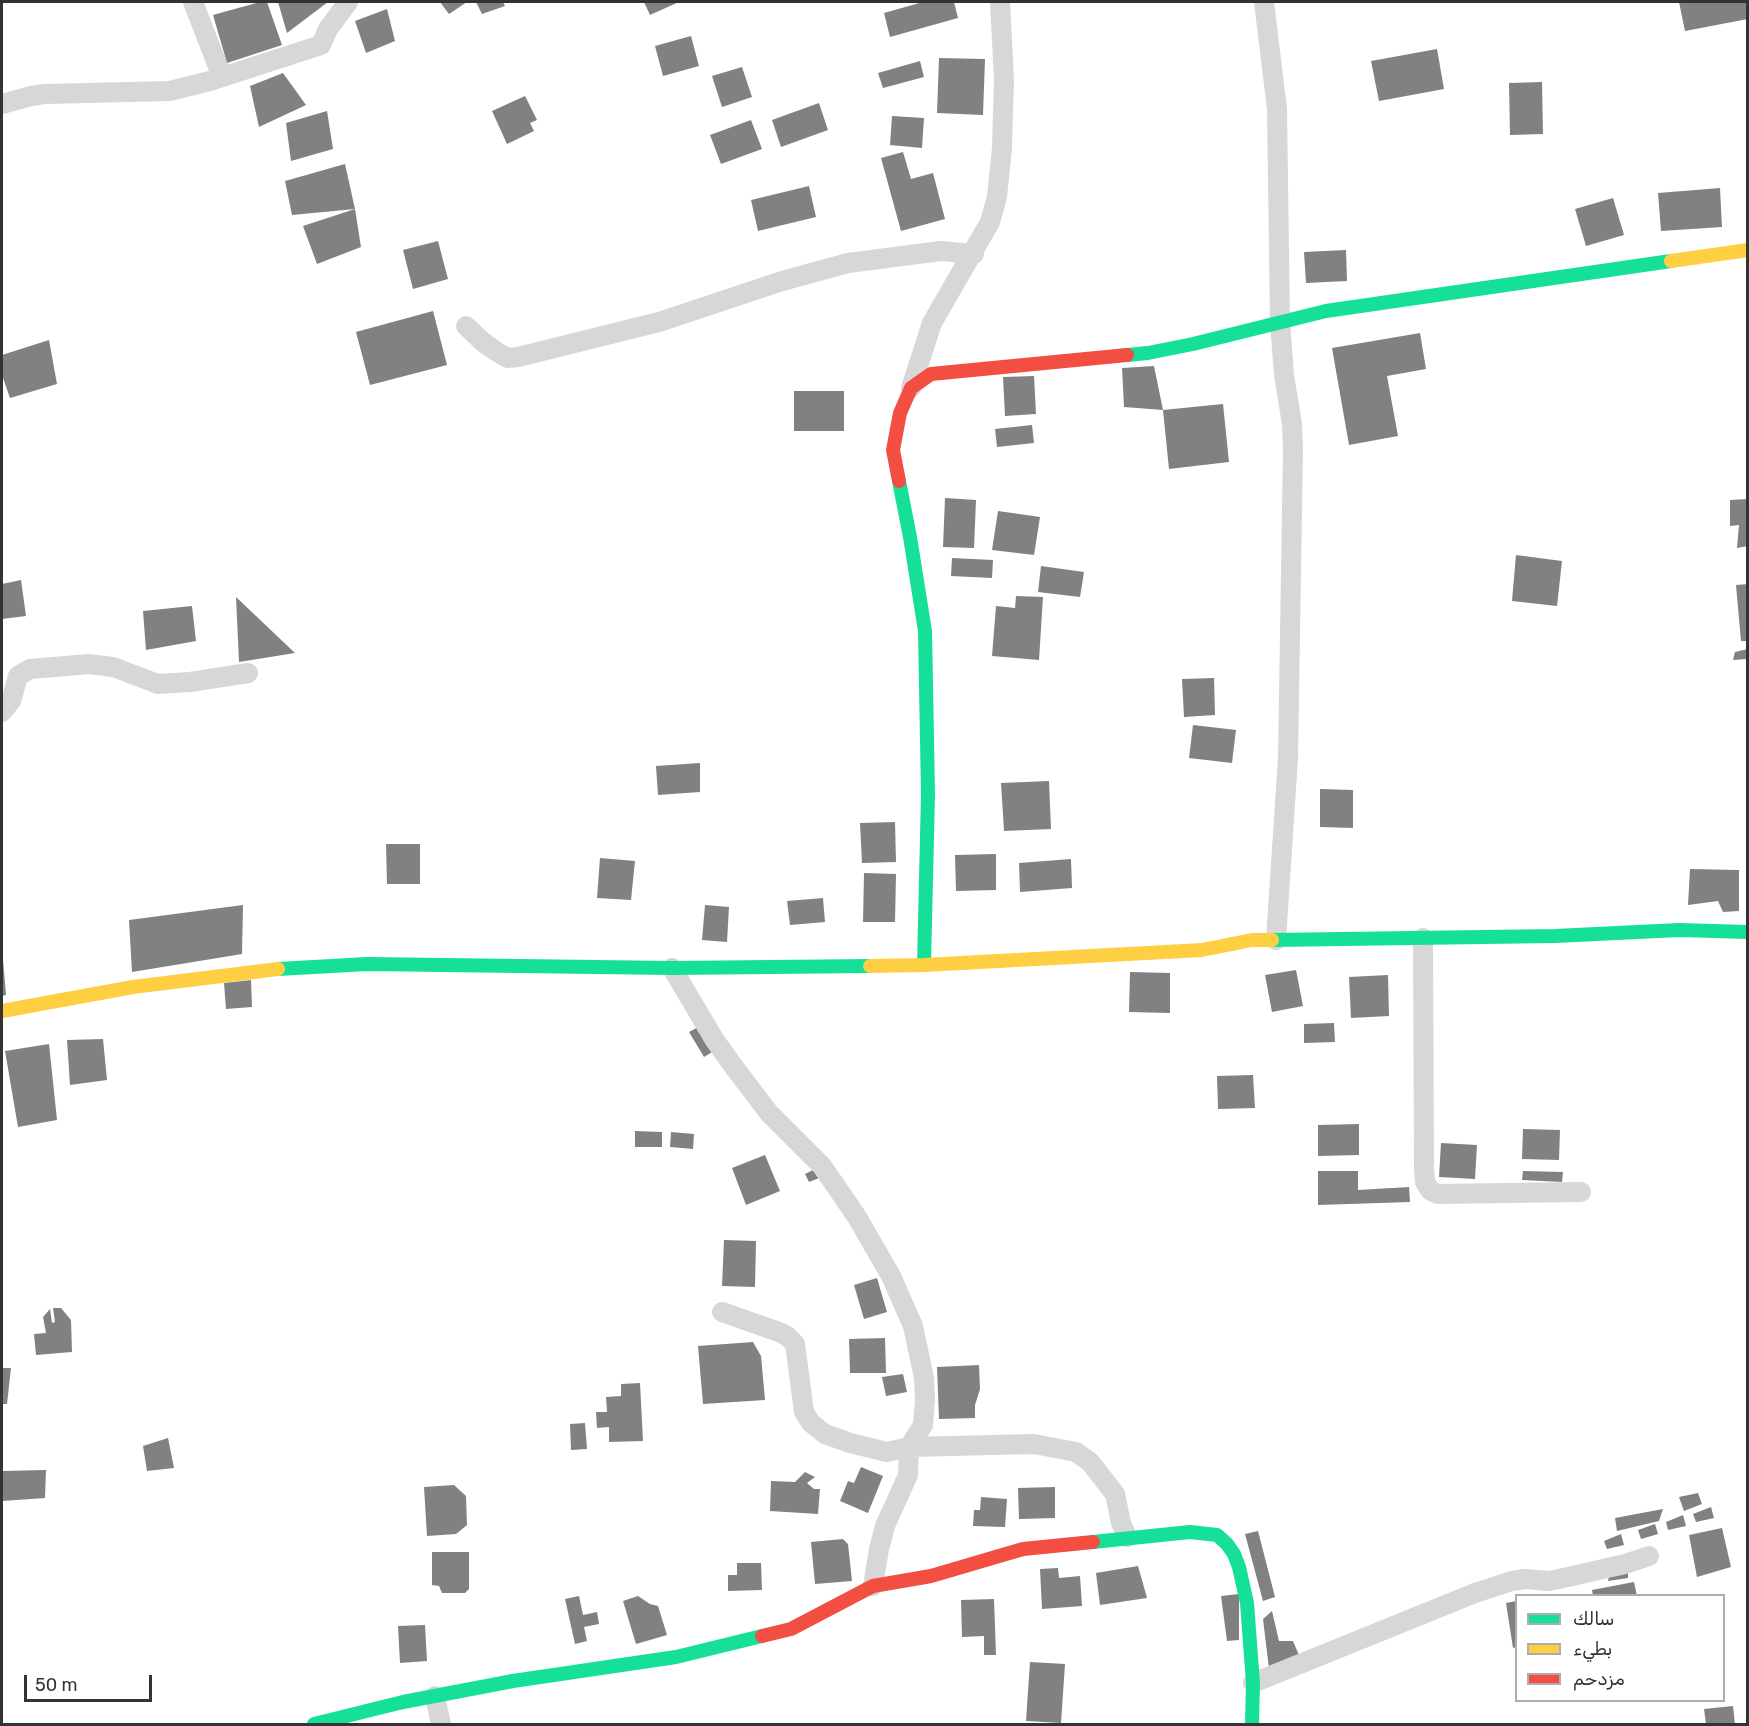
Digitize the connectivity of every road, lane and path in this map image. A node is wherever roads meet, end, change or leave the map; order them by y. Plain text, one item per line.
1 (193, 2) edge
2 (348, 2) edge
3 (1000, 2) edge
4 (1264, 2) edge
5 (222, 77) junction
6 (2, 104) edge
7 (1748, 250) edge
8 (974, 254) junction
9 (1280, 322) junction
10 (466, 326) dead end
11 (911, 388) junction
12 (248, 674) dead end
13 (2, 712) edge
14 (1748, 932) edge
15 (1424, 938) junction
16 (1276, 940) junction
17 (924, 965) junction
18 (672, 968) junction
19 (2, 1011) edge
20 (1581, 1192) dead end
21 (722, 1312) dead end
22 (909, 1447) junction
23 (1127, 1538) junction
24 (1649, 1556) dead end
25 (873, 1586) junction
26 (1253, 1683) junction
27 (435, 1696) junction
28 (314, 1725) edge
29 (441, 1725) edge
30 (1252, 1725) edge

1 - 5 street
2 - 5 street
3 - 8 street
4 - 9 street
5 - 6 street
7 - 9 street
8 - 10 street
8 - 11 street
9 - 11 street
9 - 16 street
11 - 17 street
12 - 13 street
14 - 15 street
15 - 16 street
15 - 20 street
16 - 17 street
17 - 18 street
18 - 19 street
18 - 22 street
21 - 22 street
22 - 23 street
22 - 25 street
23 - 25 street
23 - 26 street
24 - 26 street
25 - 27 street
26 - 30 street
27 - 28 street
27 - 29 street

